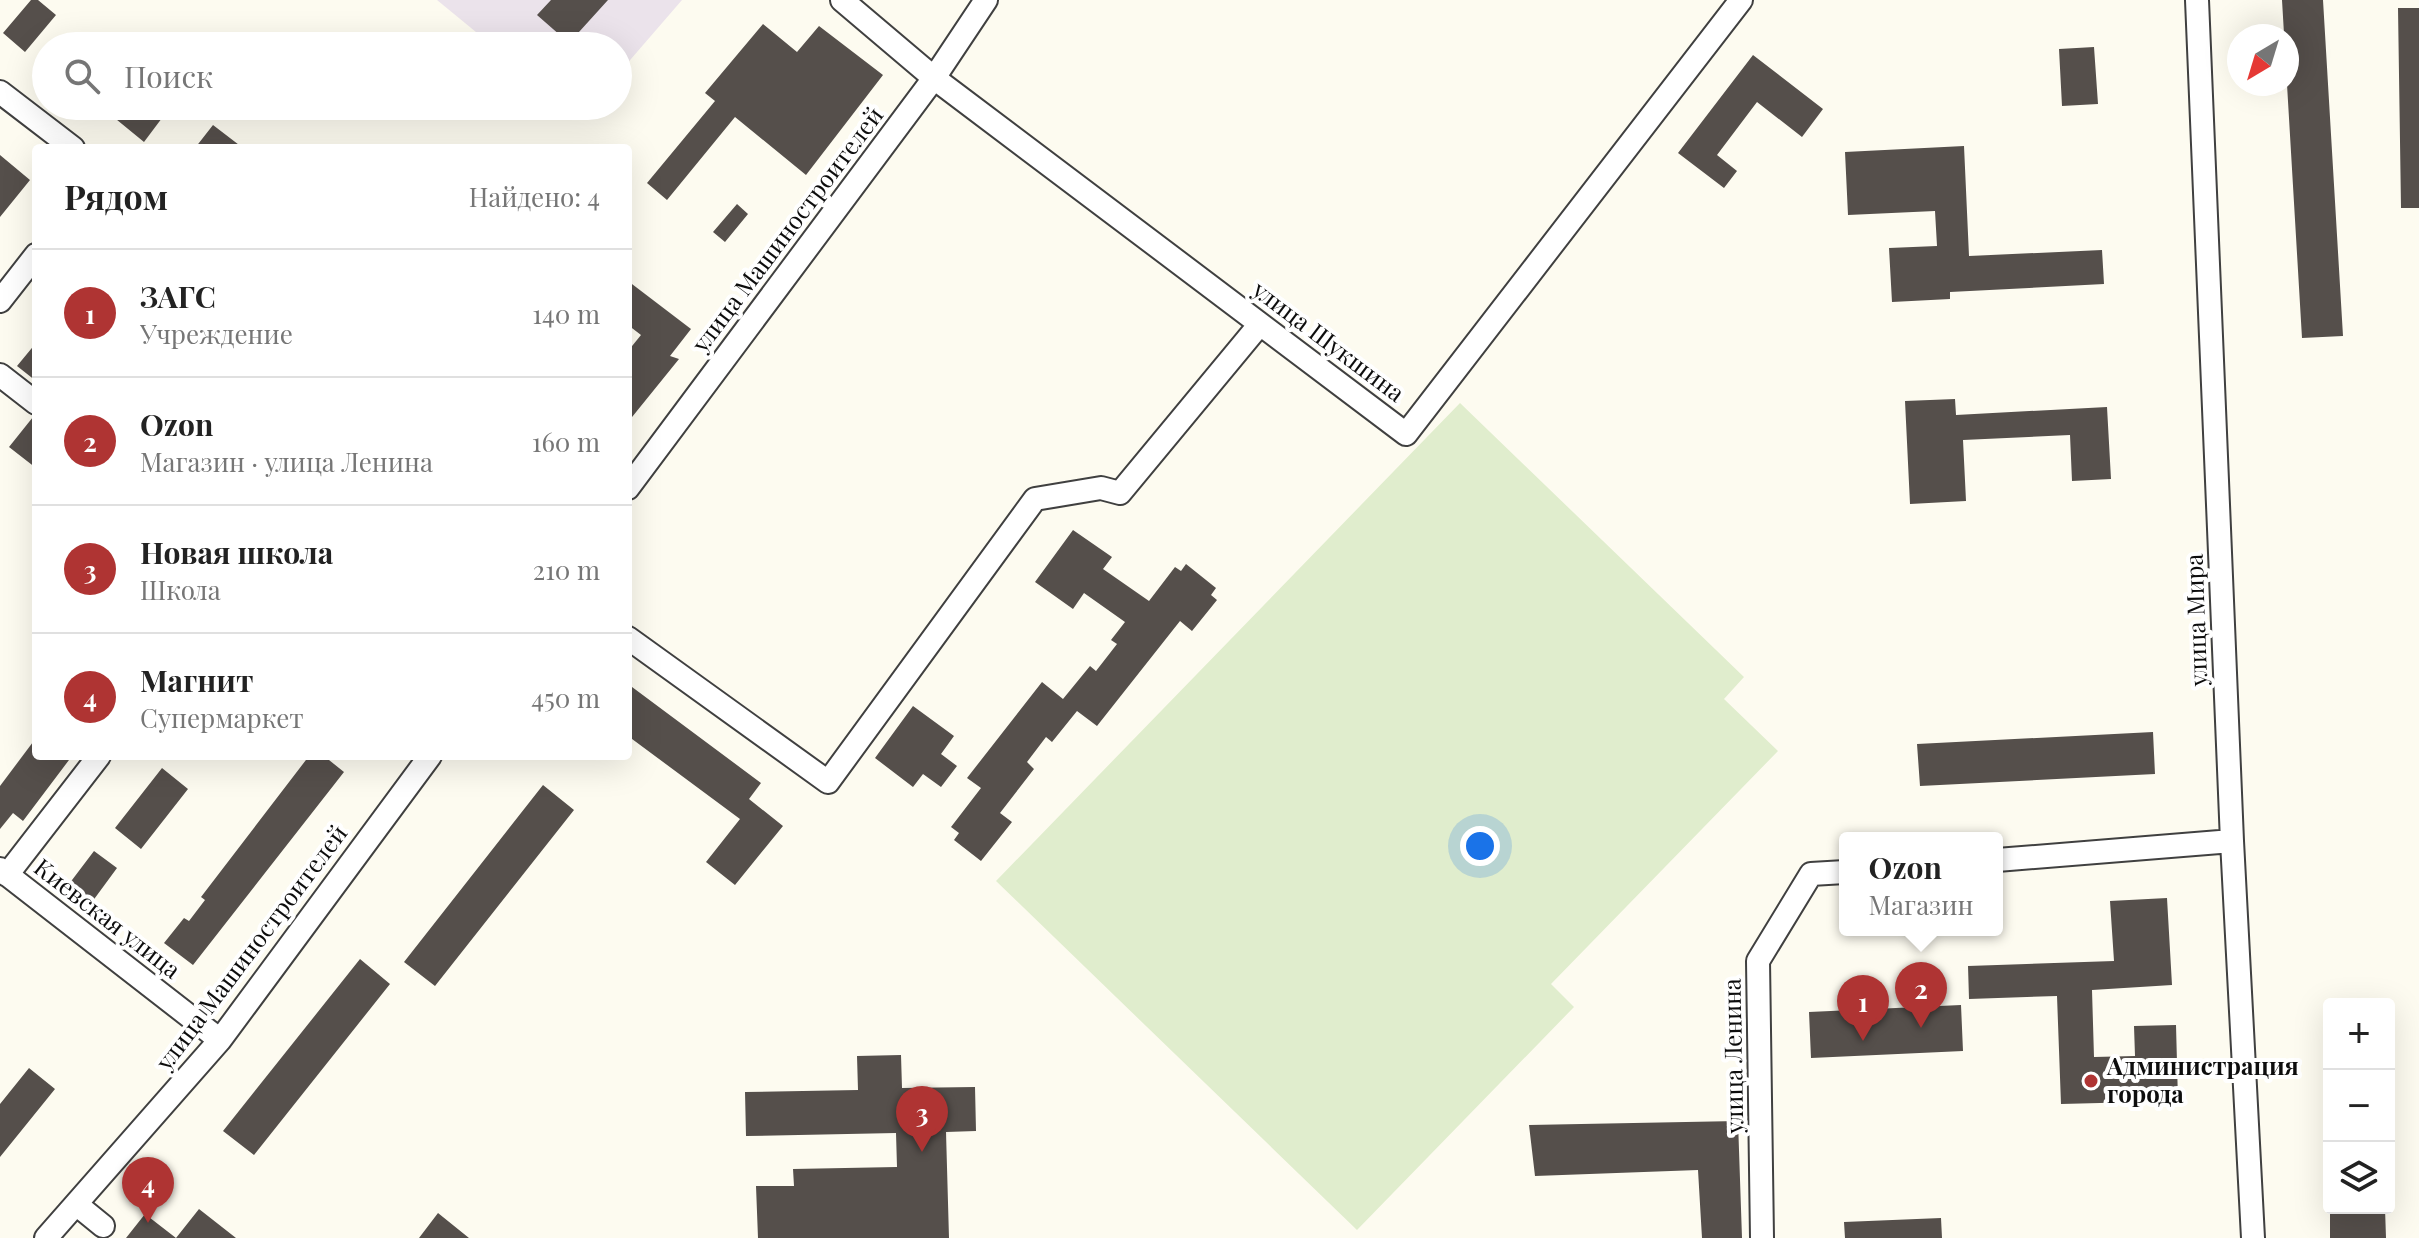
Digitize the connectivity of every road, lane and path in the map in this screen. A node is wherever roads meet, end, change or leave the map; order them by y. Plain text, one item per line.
1 (842, 0) edge
2 (986, 0) edge
3 (1741, 0) edge
4 (2197, 0) edge
5 (934, 78) junction
6 (0, 92) edge
7 (32, 117) edge
8 (36, 120) edge
9 (68, 144) edge
10 (32, 260) edge
11 (0, 301) edge
12 (1260, 324) junction
13 (0, 375) edge
14 (32, 400) edge
15 (632, 483) edge
16 (632, 641) edge
17 (96, 760) edge
18 (427, 760) edge
19 (2232, 841) junction
20 (2003, 860) edge
21 (4, 872) edge
22 (1839, 872) edge
23 (220, 1040) junction
24 (76, 1204) junction
25 (103, 1226) dead end
26 (46, 1238) edge
27 (1762, 1238) edge
28 (2253, 1238) edge

1 - 5 street, улица Шукшина
2 - 5 street, улица Машиностроителей
3 - 12 street, улица Шукшина
4 - 19 street, улица Мира
5 - 12 street, улица Шукшина
5 - 15 street, улица Машиностроителей
6 - 7 street
8 - 9 street
10 - 11 street
12 - 16 street
13 - 14 street
17 - 21 street
18 - 23 street, улица Машиностроителей
19 - 20 street
19 - 28 street, улица Мира
21 - 23 street, Киевская улица
22 - 27 street, улица Ленина
23 - 24 street, улица Машиностроителей
24 - 25 street
24 - 26 street, улица Машиностроителей

